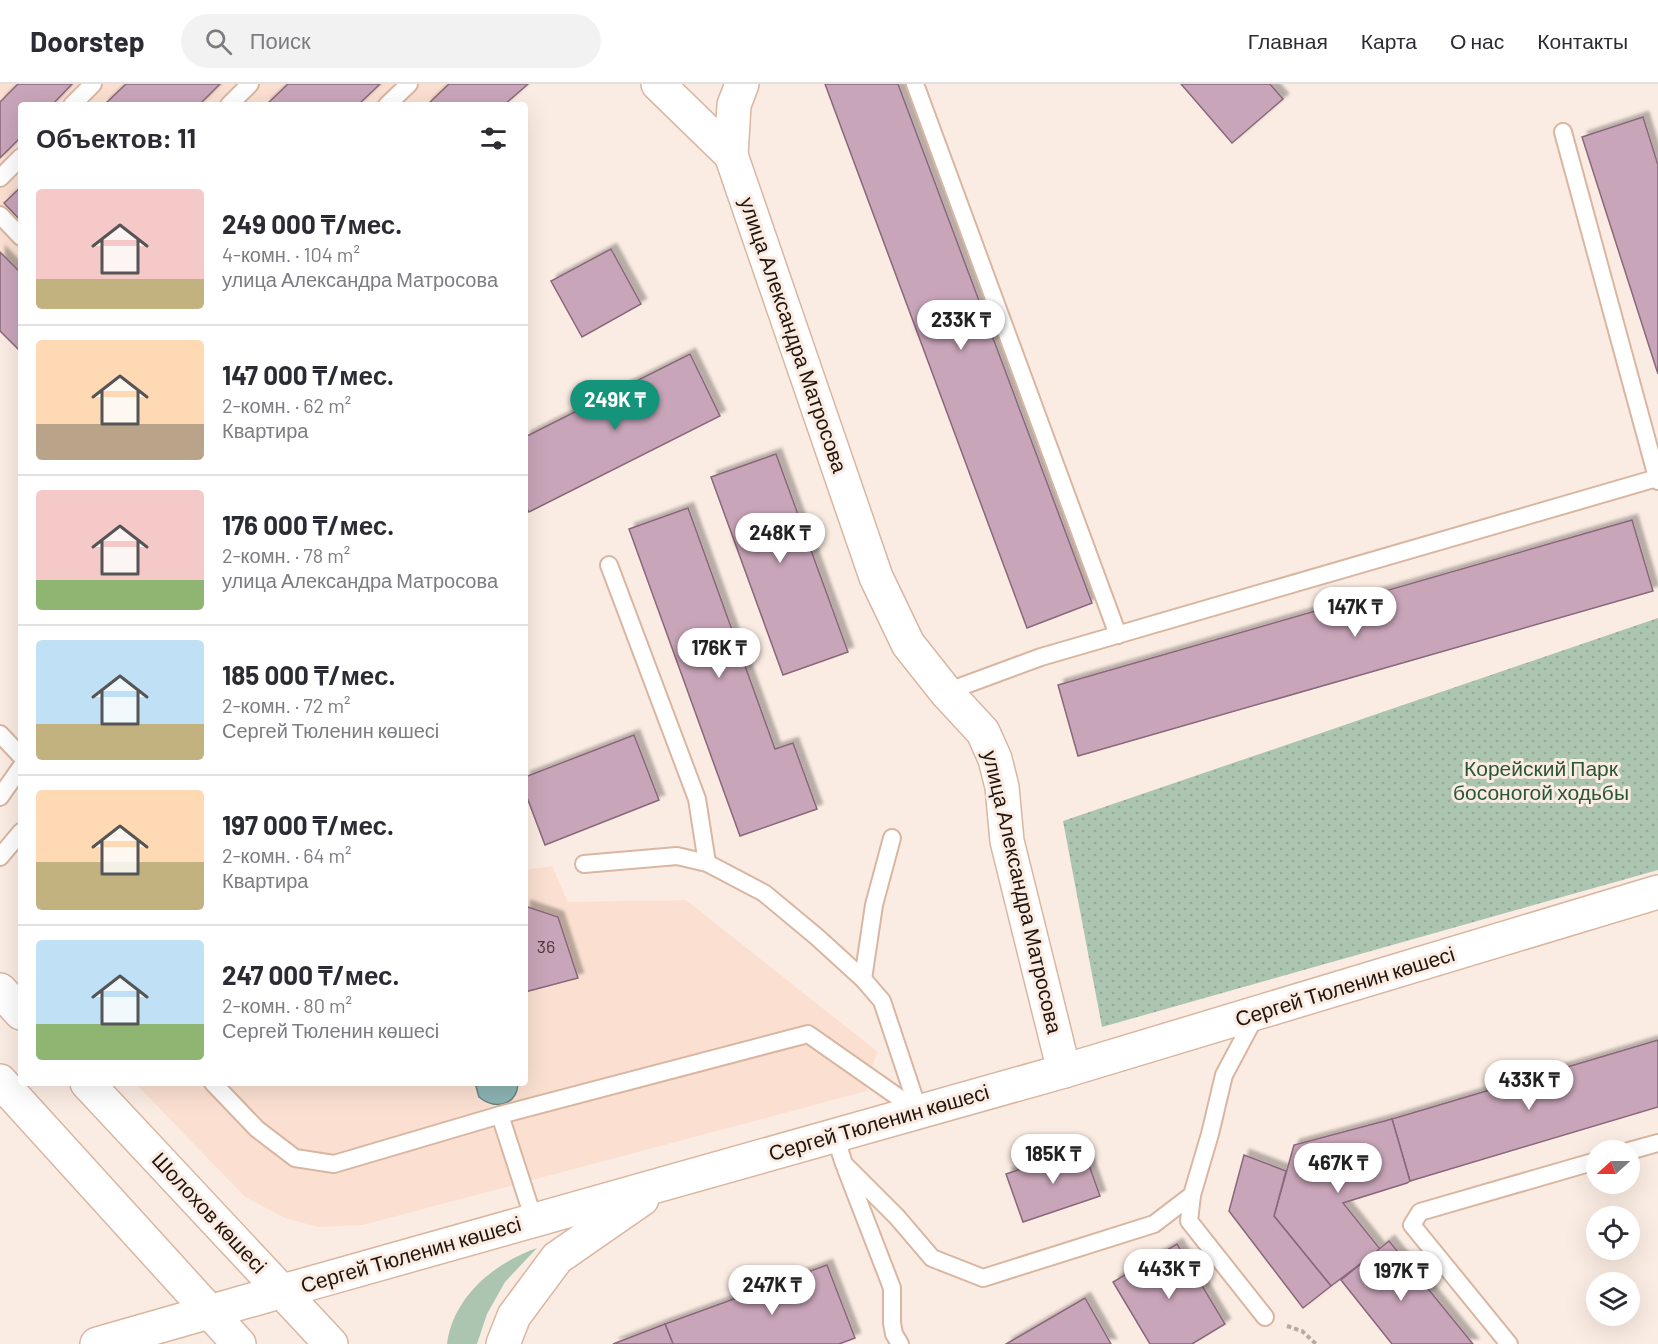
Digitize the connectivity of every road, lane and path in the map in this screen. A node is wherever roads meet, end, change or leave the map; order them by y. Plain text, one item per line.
1 (93, 84) edge
2 (250, 84) edge
3 (409, 84) edge
4 (658, 84) edge
5 (742, 84) edge
6 (915, 84) edge
7 (75, 102) edge
8 (232, 102) edge
9 (390, 102) edge
10 (1563, 132) dead end
11 (731, 155) junction
12 (18, 160) edge
13 (0, 178) edge
14 (0, 215) edge
15 (18, 234) edge
16 (1658, 479) edge
17 (609, 565) dead end
18 (1118, 635) junction
19 (946, 692) junction
20 (0, 734) edge
21 (18, 753) edge
22 (18, 771) edge
23 (0, 797) edge
24 (18, 836) edge
25 (892, 838) dead end
26 (0, 857) edge
27 (707, 863) junction
28 (584, 864) dead end
29 (1658, 892) edge
30 (863, 979) junction
31 (0, 990) edge
32 (18, 1009) edge
33 (1256, 1014) junction
34 (1065, 1071) junction
35 (0, 1082) edge
36 (90, 1086) edge
37 (216, 1086) edge
38 (919, 1112) junction
39 (500, 1115) junction
40 (1658, 1143) edge
41 (1640, 1148) edge
42 (840, 1150) junction
43 (1586, 1164) edge
44 (669, 1182) junction
45 (1192, 1195) junction
46 (534, 1220) junction
47 (283, 1292) junction
48 (209, 1312) junction
49 (1265, 1317) joint
50 (96, 1344) edge
51 (239, 1344) edge
52 (331, 1344) edge
53 (503, 1344) edge
54 (900, 1344) edge
55 (1316, 1344) edge
56 (1509, 1344) edge

1 - 7 lane
2 - 8 lane
3 - 9 lane
4 - 11 main road, улица Александра Матросова
5 - 11 main road
6 - 18 lane
10 - 16 lane
11 - 19 main road, улица Александра Матросова
12 - 13 lane
14 - 15 lane
16 - 18 lane
17 - 27 lane
18 - 19 lane
19 - 34 main road, улица Александра Матросова
20 - 21 lane
22 - 23 lane
24 - 26 lane
25 - 30 lane
27 - 28 lane
27 - 30 lane
29 - 33 main road, Сергей Тюленин көшесі
30 - 38 lane
31 - 32 main road
33 - 34 main road, Сергей Тюленин көшесі
33 - 45 lane
34 - 38 main road, Сергей Тюленин көшесі
35 - 48 main road
36 - 47 main road, Шолохов көшесі
37 - 39 lane
38 - 39 lane
38 - 42 main road, Сергей Тюленин көшесі
39 - 46 lane
40 - 41 lane
42 - 44 main road, Сергей Тюленин көшесі
42 - 45 lane
42 - 54 lane
43 - 56 lane
44 - 46 main road, Сергей Тюленин көшесі
44 - 53 main road
45 - 49 lane
46 - 47 main road, Сергей Тюленин көшесі
47 - 48 main road, Сергей Тюленин көшесі
47 - 52 main road, Шолохов көшесі
48 - 50 main road, Сергей Тюленин көшесі
48 - 51 main road
49 - 55 path

